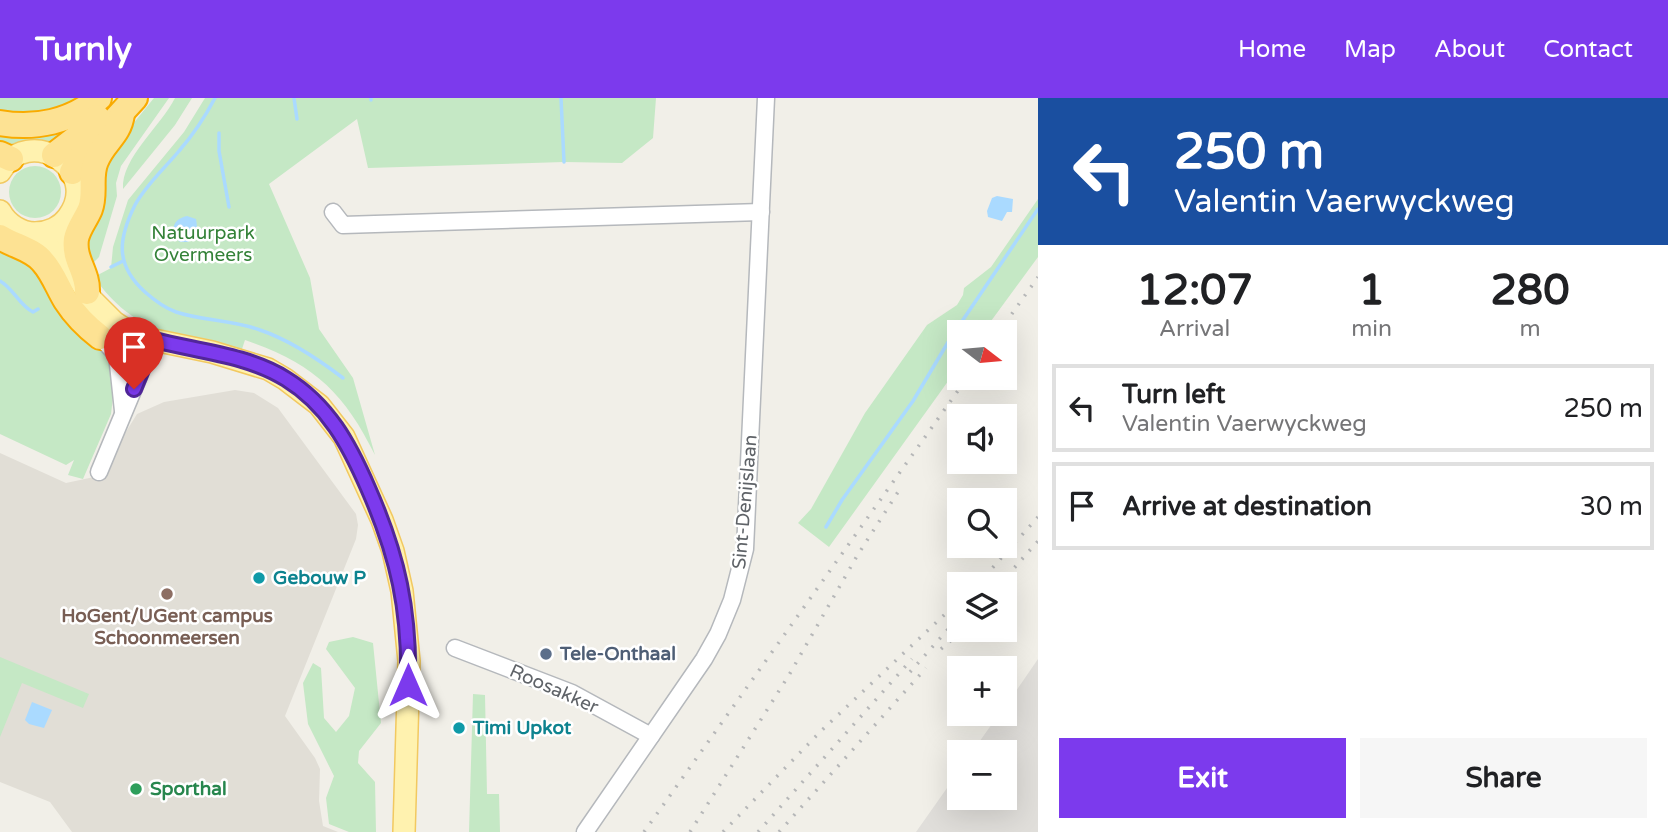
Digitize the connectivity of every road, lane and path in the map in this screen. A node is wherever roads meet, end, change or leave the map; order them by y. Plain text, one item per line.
1 (99, 98) edge
2 (766, 98) edge
3 (124, 103) edge
4 (0, 123) edge
5 (4, 162) edge
6 (63, 163) junction
7 (0, 211) edge
8 (761, 212) junction
9 (66, 220) junction
10 (337, 224) dead end
11 (36, 233) junction
12 (0, 237) edge
13 (87, 292) junction
14 (99, 332) junction
15 (151, 347) junction
16 (123, 414) junction
17 (99, 472) dead end
18 (455, 648) dead end
19 (651, 736) junction
20 (404, 832) edge
21 (585, 832) edge

1 - 4 highway
2 - 8 street, Sint-Denijslaan
3 - 6 highway
3 - 13 highway
5 - 6 main road
6 - 9 main road
7 - 11 main road
8 - 10 street
8 - 19 street, Sint-Denijslaan
9 - 11 main road
9 - 13 main road
11 - 14 main road
12 - 14 highway
13 - 15 main road
14 - 15 main road
14 - 16 street
15 - 16 street
15 - 20 main road
16 - 17 street
18 - 19 street, Roosakker
19 - 21 street, Sint-Denijslaan

